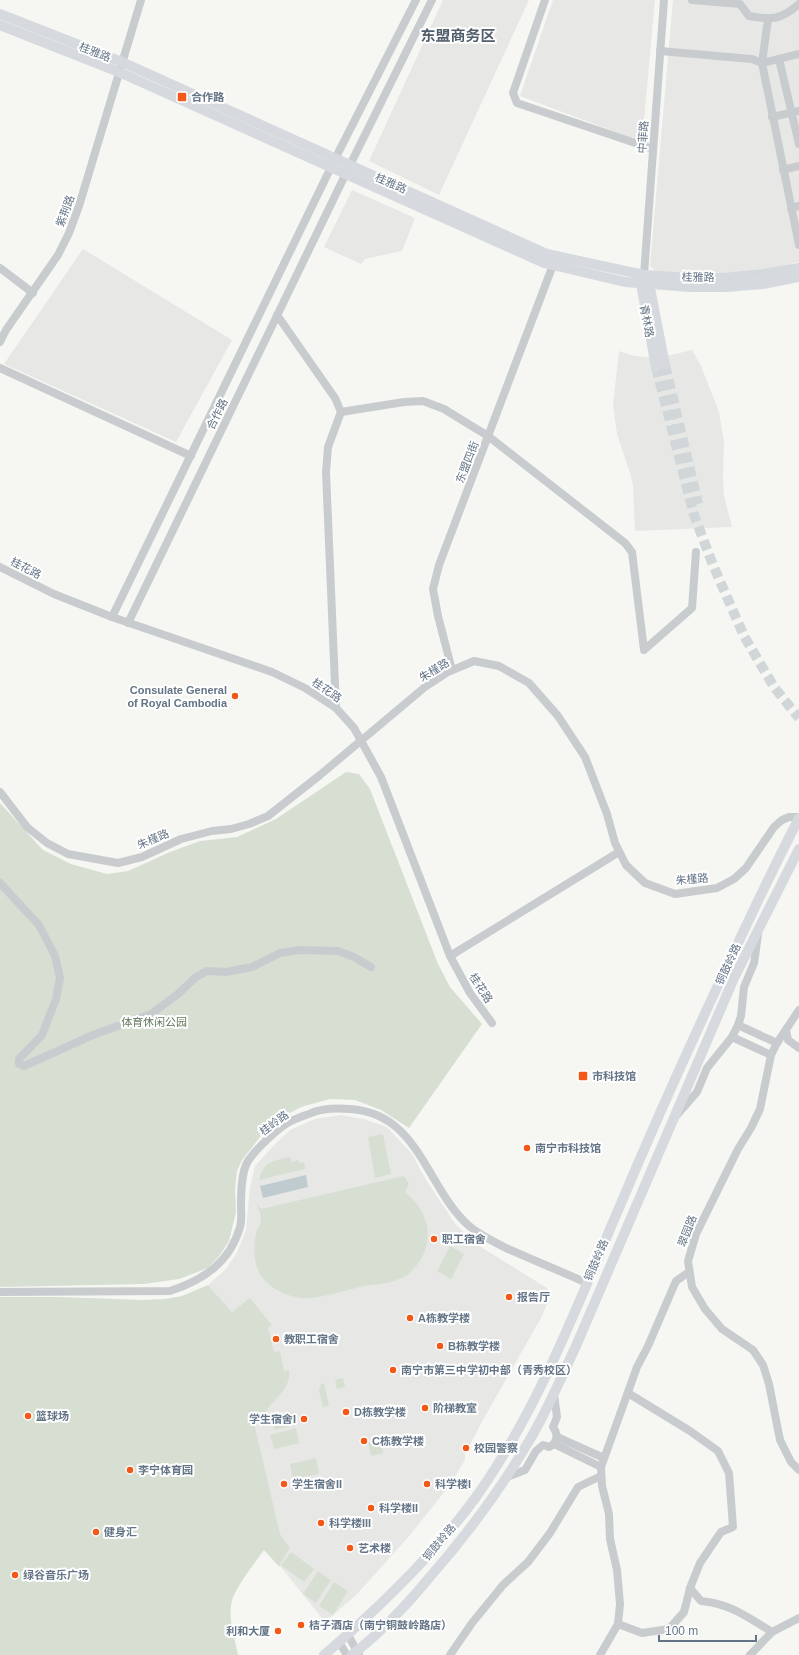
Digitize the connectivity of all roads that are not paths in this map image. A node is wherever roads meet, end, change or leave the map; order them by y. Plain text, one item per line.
1 (141, 0) edge
2 (416, 0) edge
3 (432, 0) edge
4 (545, 0) edge
5 (664, 0) edge
6 (692, 0) edge
7 (799, 4) edge
8 (0, 14) edge
9 (768, 19) junction
10 (0, 25) edge
11 (660, 51) junction
12 (799, 54) edge
13 (779, 59) junction
14 (762, 63) junction
15 (120, 67) junction
16 (795, 112) edge
17 (772, 117) junction
18 (799, 144) edge
19 (653, 149) junction
20 (334, 163) junction
21 (799, 166) edge
22 (348, 169) junction
23 (783, 170) junction
24 (795, 207) edge
25 (799, 245) edge
26 (553, 265) junction
27 (0, 268) edge
28 (799, 268) edge
29 (644, 278) junction
30 (799, 278) edge
31 (33, 293) junction
32 (277, 315) junction
33 (0, 342) edge
34 (660, 366) tunnel mouth
35 (0, 368) edge
36 (340, 412) junction
37 (488, 436) junction
38 (191, 456) junction
39 (696, 552) dead end
40 (0, 567) edge
41 (112, 617) junction
42 (128, 623) junction
43 (452, 670) junction
44 (336, 708) junction
45 (361, 741) junction
46 (0, 792) edge
47 (799, 818) edge
48 (799, 849) edge
49 (619, 852) junction
50 (796, 858) edge
51 (0, 882) edge
52 (759, 929) junction
53 (450, 956) junction
54 (371, 967) dead end
55 (799, 1010) edge
56 (492, 1023) dead end
57 (738, 1025) junction
58 (786, 1030) junction
59 (732, 1037) junction
60 (777, 1043) junction
61 (799, 1048) edge
62 (771, 1055) junction
63 (676, 1117) junction
64 (610, 1227) junction
65 (624, 1233) junction
66 (689, 1272) junction
67 (587, 1283) junction
68 (0, 1292) edge
69 (628, 1392) junction
70 (554, 1394) junction
71 (556, 1440) junction
72 (604, 1458) junction
73 (601, 1467) junction
74 (799, 1470) edge
75 (601, 1476) junction
76 (507, 1477) junction
77 (431, 1552) junction
78 (442, 1563) junction
79 (690, 1588) junction
80 (799, 1618) edge
81 (618, 1624) junction
82 (772, 1632) junction
83 (348, 1635) junction
84 (339, 1642) junction
85 (356, 1654) edge
86 (324, 1655) edge
87 (347, 1655) edge
88 (450, 1655) edge
89 (600, 1655) edge
90 (750, 1655) edge

1 - 15 street, 紫荆路
2 - 20 street
3 - 22 street, 合作路
4 - 19 street
5 - 11 street, 中菲路
6 - 9 street
7 - 9 street
8 - 15 main road, 桂雅路
9 - 14 street
10 - 15 main road, 桂雅路
11 - 14 street
11 - 19 street, 中菲路
12 - 13 street
13 - 14 street
13 - 16 street
14 - 17 street
15 - 20 main road, 桂雅路
15 - 31 street, 紫荆路
16 - 17 street
16 - 18 street
17 - 23 street
19 - 29 street, 中菲路
20 - 22 main road, 桂雅路
20 - 38 street
21 - 23 street
22 - 26 main road, 桂雅路
22 - 29 main road, 桂雅路
22 - 32 street, 合作路
23 - 24 street
24 - 25 street
26 - 29 main road, 桂雅路
26 - 37 street, 东盟四街
27 - 31 street
28 - 29 main road, 桂雅路
29 - 30 main road, 桂雅路
29 - 34 main road, 青林路
31 - 33 street, 紫荆路
32 - 36 street
32 - 42 street, 合作路
35 - 38 street
36 - 37 street
36 - 44 street
37 - 39 street
37 - 43 street, 东盟四街
38 - 41 street
40 - 41 street, 桂花路
41 - 42 street, 桂花路
42 - 44 street, 桂花路
43 - 45 street, 朱槿路
43 - 49 street, 朱槿路
44 - 45 street, 桂花路
45 - 46 street, 朱槿路
45 - 53 street, 桂花路
47 - 49 street, 朱槿路
47 - 64 main road, 铜鼓岭路
48 - 50 main road, 铜鼓岭路
49 - 53 street
50 - 52 main road, 铜鼓岭路
51 - 54 street
52 - 57 street
52 - 63 main road, 铜鼓岭路
53 - 56 street, 桂花路
55 - 58 street, 翠园路
57 - 59 street
57 - 60 street
58 - 60 street, 翠园路
58 - 61 street
59 - 62 street
59 - 63 street
60 - 62 street, 翠园路
62 - 66 street, 翠园路
63 - 65 main road, 铜鼓岭路
64 - 65 main road
64 - 67 main road, 铜鼓岭路
65 - 70 main road, 铜鼓岭路
66 - 69 street
66 - 74 street, 翠园路
67 - 68 street, 桂岭路
67 - 77 main road, 铜鼓岭路
69 - 72 street
69 - 79 street
70 - 71 street
70 - 76 main road, 铜鼓岭路
71 - 72 street
71 - 73 street
71 - 76 street
72 - 73 street
73 - 75 street
75 - 81 street
75 - 88 street
76 - 78 main road, 铜鼓岭路
77 - 78 main road
77 - 83 main road, 铜鼓岭路
78 - 85 main road, 铜鼓岭路
79 - 81 street
79 - 82 street
80 - 82 street
81 - 89 street
82 - 90 street
83 - 84 main road, 铜鼓岭路
83 - 85 street
84 - 86 main road, 铜鼓岭路
84 - 87 street

